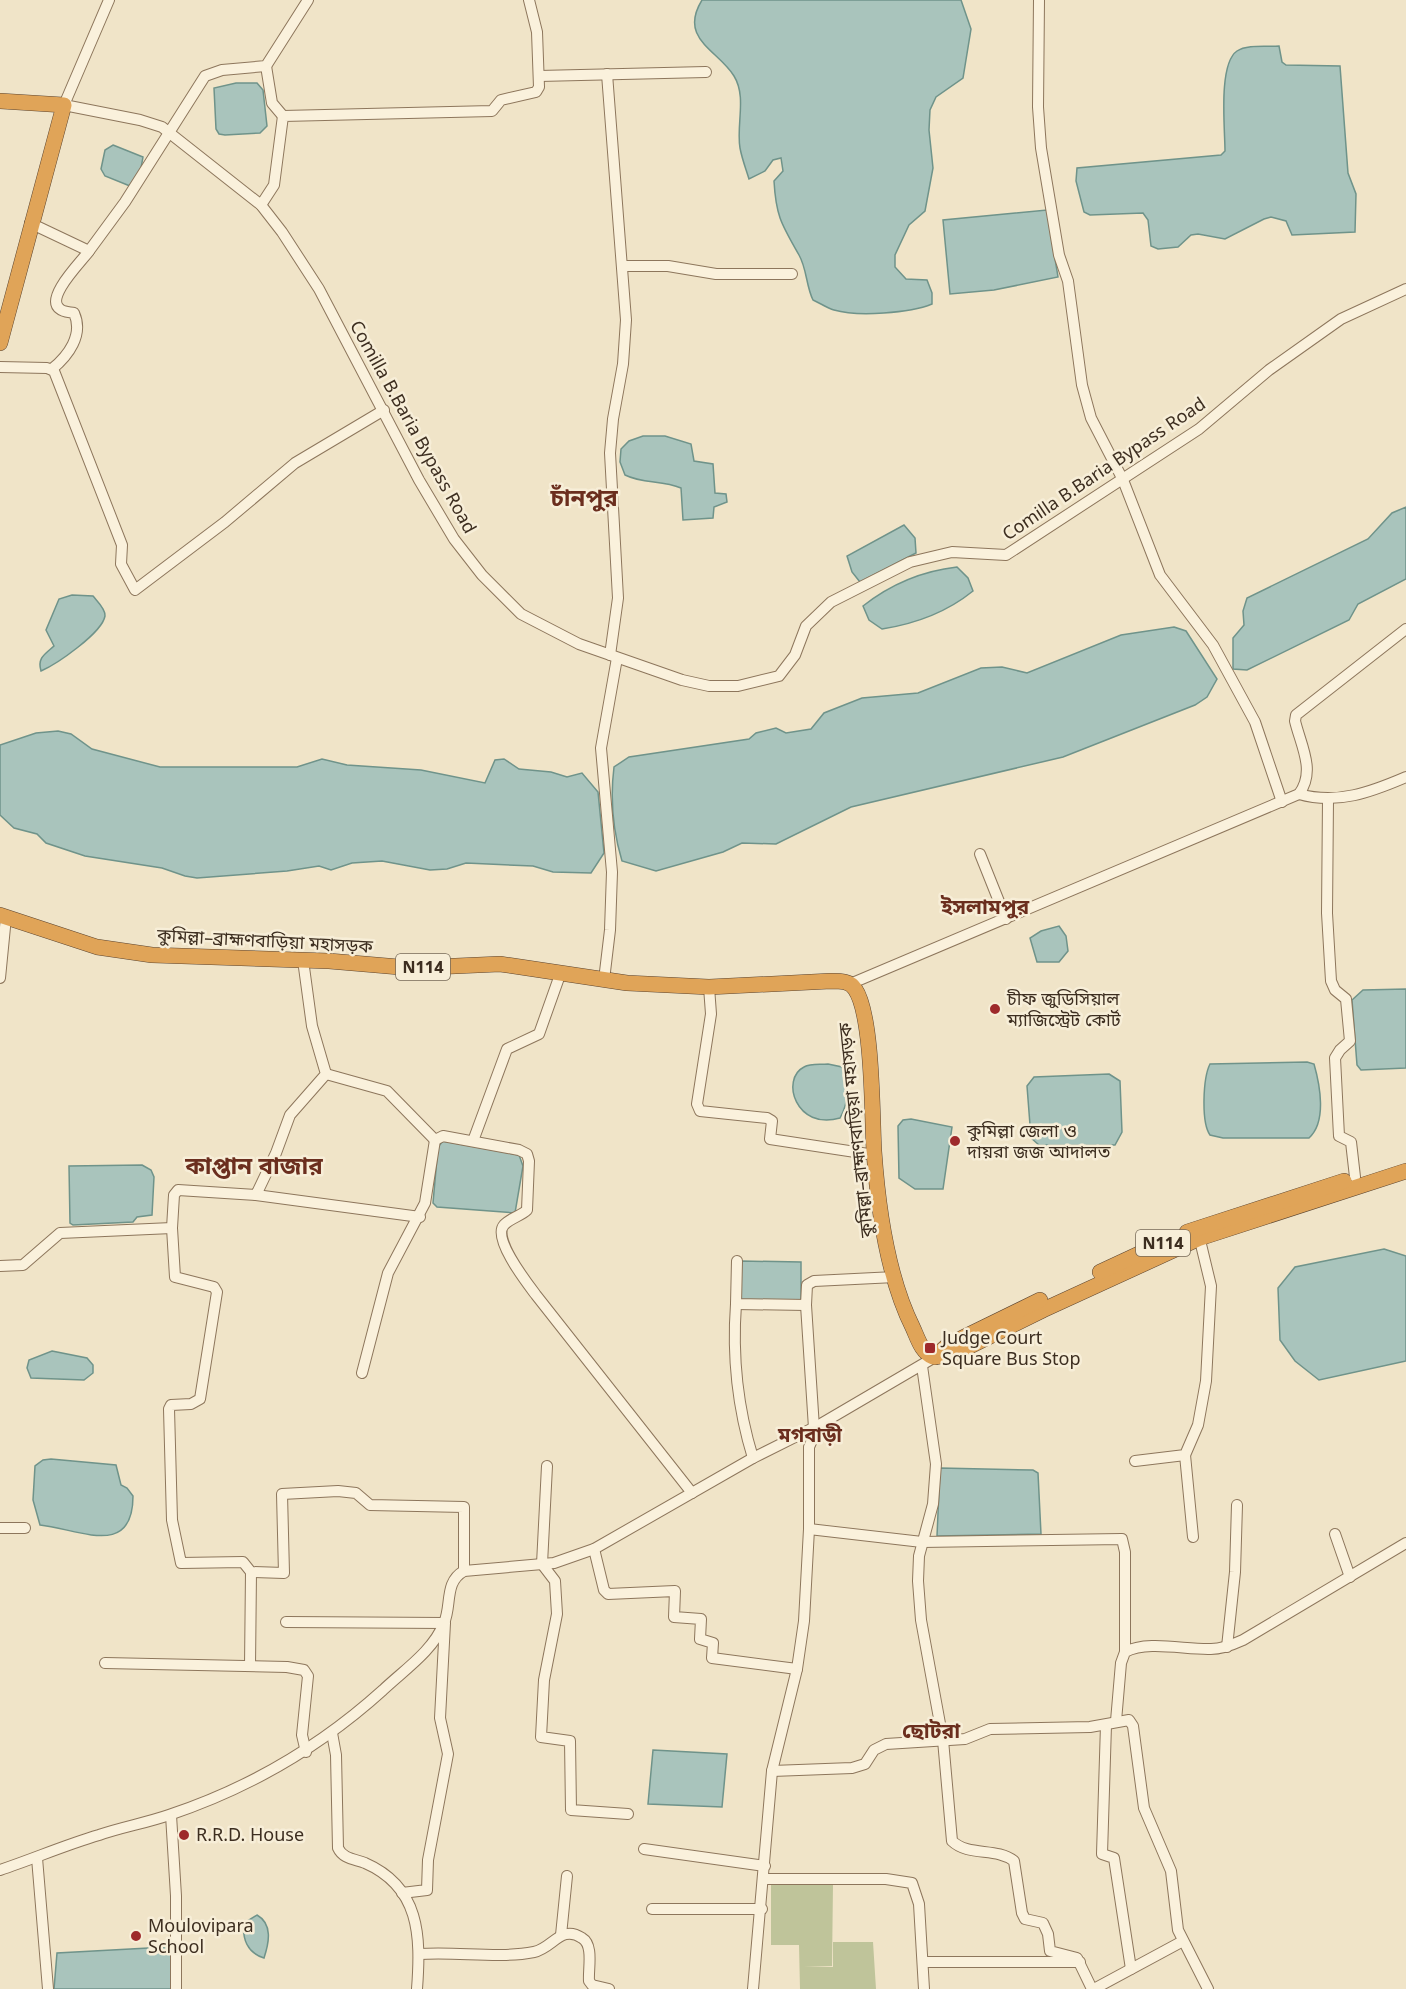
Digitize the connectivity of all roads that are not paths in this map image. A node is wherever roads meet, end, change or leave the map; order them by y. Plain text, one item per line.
1 (109, 0) edge
2 (309, 0) edge
3 (529, 0) edge
4 (1039, 0) edge
5 (266, 66) junction
6 (706, 72) dead end
7 (606, 74) junction
8 (539, 76) junction
9 (0, 101) edge
10 (64, 105) junction
11 (283, 116) junction
12 (169, 130) junction
13 (261, 206) junction
14 (30, 223) junction
15 (89, 252) junction
16 (622, 266) junction
17 (792, 274) dead end
18 (1406, 289) edge
19 (0, 342) edge
20 (0, 367) edge
21 (52, 369) junction
22 (384, 410) junction
23 (1123, 480) junction
24 (1406, 629) edge
25 (614, 656) junction
26 (1406, 777) edge
27 (1299, 794) junction
28 (1328, 800) junction
29 (1282, 802) junction
30 (980, 854) dead end
31 (3, 916) edge
32 (1006, 919) junction
33 (303, 960) junction
34 (561, 972) junction
35 (0, 978) edge
36 (604, 980) junction
37 (850, 984) junction
38 (709, 987) junction
39 (326, 1074) junction
40 (435, 1140) junction
41 (473, 1141) junction
42 (875, 1155) junction
43 (1406, 1162) edge
44 (1406, 1171) edge
45 (1355, 1177) junction
46 (256, 1195) junction
47 (420, 1217) junction
48 (172, 1227) junction
49 (1198, 1233) junction
50 (737, 1262) dead end
51 (0, 1266) edge
52 (895, 1277) junction
53 (736, 1304) junction
54 (806, 1305) junction
55 (936, 1357) junction
56 (922, 1366) junction
57 (362, 1373) dead end
58 (816, 1427) junction
59 (792, 1439) junction
60 (809, 1447) junction
61 (1185, 1455) junction
62 (753, 1458) junction
63 (1135, 1461) dead end
64 (547, 1466) dead end
65 (692, 1493) junction
66 (1237, 1505) dead end
67 (0, 1528) edge
68 (25, 1528) dead end
69 (809, 1529) junction
70 (1335, 1534) dead end
71 (1193, 1537) dead end
72 (922, 1542) junction
73 (1406, 1543) edge
74 (594, 1549) junction
75 (542, 1564) junction
76 (464, 1571) junction
77 (251, 1572) junction
78 (1350, 1577) junction
79 (286, 1622) dead end
80 (445, 1623) junction
81 (1227, 1647) junction
82 (1125, 1653) junction
83 (105, 1663) dead end
84 (250, 1666) junction
85 (797, 1669) junction
86 (1119, 1698) junction
87 (1130, 1721) junction
88 (1111, 1723) junction
89 (332, 1733) junction
90 (943, 1740) junction
91 (306, 1752) junction
92 (772, 1771) junction
93 (628, 1814) dead end
94 (171, 1815) junction
95 (644, 1849) dead end
96 (37, 1858) junction
97 (765, 1866) junction
98 (0, 1870) edge
99 (567, 1876) dead end
100 (764, 1879) junction
101 (402, 1893) junction
102 (652, 1909) dead end
103 (762, 1909) junction
104 (561, 1935) junction
105 (1183, 1941) junction
106 (419, 1954) junction
107 (924, 1962) junction
108 (1080, 1962) junction
109 (1131, 1969) junction
110 (48, 1989) edge
111 (176, 1989) edge
112 (417, 1989) edge
113 (609, 1989) edge
114 (753, 1989) edge
115 (924, 1989) edge
116 (1093, 1989) edge
117 (1208, 1989) edge

1 - 10 street
2 - 5 street
3 - 8 street
4 - 23 street
5 - 11 street
5 - 12 street
6 - 7 street
7 - 8 street
7 - 16 street
8 - 11 street
9 - 10 highway
10 - 12 street, Comilla B.Baria Bypass Road
10 - 14 highway
11 - 13 street
12 - 13 street, Comilla B.Baria Bypass Road
12 - 15 street
13 - 22 street, Comilla B.Baria Bypass Road
14 - 15 street
14 - 19 highway
15 - 21 street
16 - 17 street
16 - 25 street
18 - 23 street, Comilla B.Baria Bypass Road
20 - 21 street
21 - 22 street
22 - 25 street, Comilla B.Baria Bypass Road
23 - 25 street, Comilla B.Baria Bypass Road
23 - 29 street
24 - 27 street
25 - 36 street
26 - 28 street
27 - 28 street
27 - 29 street
28 - 45 street
29 - 32 street
30 - 32 street
31 - 33 highway, কুমিল্লা–ব্রাহ্মণবাড়িয়া মহাসড়ক / N114
31 - 35 street
32 - 37 street
33 - 34 highway, কুমিল্লা–ব্রাহ্মণবাড়িয়া মহাসড়ক / N114
33 - 39 street
34 - 36 highway, কুমিল্লা–ব্রাহ্মণবাড়িয়া মহাসড়ক / N114
34 - 41 street
36 - 38 highway, কুমিল্লা–ব্রাহ্মণবাড়িয়া মহাসড়ক / N114
37 - 38 highway, কুমিল্লা–ব্রাহ্মণবাড়িয়া মহাসড়ক / N114
37 - 42 highway, কুমিল্লা–ব্রাহ্মণবাড়িয়া মহাসড়ক
38 - 42 street
39 - 40 street
39 - 46 street
40 - 41 street
40 - 47 street
41 - 65 street
42 - 52 highway, কুমিল্লা–ব্রাহ্মণবাড়িয়া মহাসড়ক
43 - 45 highway, N114
44 - 49 highway, N114
45 - 49 highway, N114
46 - 47 street
46 - 48 street
47 - 57 street
48 - 51 street
48 - 77 street
49 - 55 highway, N114
49 - 61 street
50 - 53 street
52 - 54 street
52 - 55 highway, কুমিল্লা–ব্রাহ্মণবাড়িয়া মহাসড়ক
53 - 54 street
53 - 62 street
54 - 58 street
55 - 56 street
56 - 58 street
56 - 72 street
58 - 59 street
58 - 60 street
59 - 60 street
59 - 62 street
60 - 69 street
61 - 63 street
61 - 71 street
62 - 65 street
64 - 75 street
65 - 74 street
66 - 81 street
67 - 68 street
69 - 72 street
69 - 85 street
70 - 78 street
72 - 82 street
72 - 90 street
73 - 78 street
74 - 75 street
74 - 85 street
75 - 76 street
75 - 93 street
76 - 77 street
76 - 80 street
77 - 84 street
78 - 81 street
79 - 80 street
80 - 89 street
80 - 101 street
81 - 82 street
82 - 86 street
83 - 84 street
84 - 91 street
85 - 92 street
86 - 87 street
86 - 88 street
87 - 88 street
87 - 105 street
88 - 90 street
88 - 109 street
89 - 91 street
89 - 101 street
90 - 92 street
90 - 108 street
91 - 94 street
92 - 97 street
94 - 96 street
94 - 111 street
95 - 97 street
96 - 98 street
96 - 110 street
97 - 100 street
99 - 104 street
100 - 103 street
100 - 107 street
101 - 106 street
102 - 103 street
103 - 114 street
104 - 106 street
104 - 113 street
105 - 109 street
105 - 117 street
106 - 112 street
107 - 108 street
107 - 115 street
108 - 116 street
109 - 116 street

